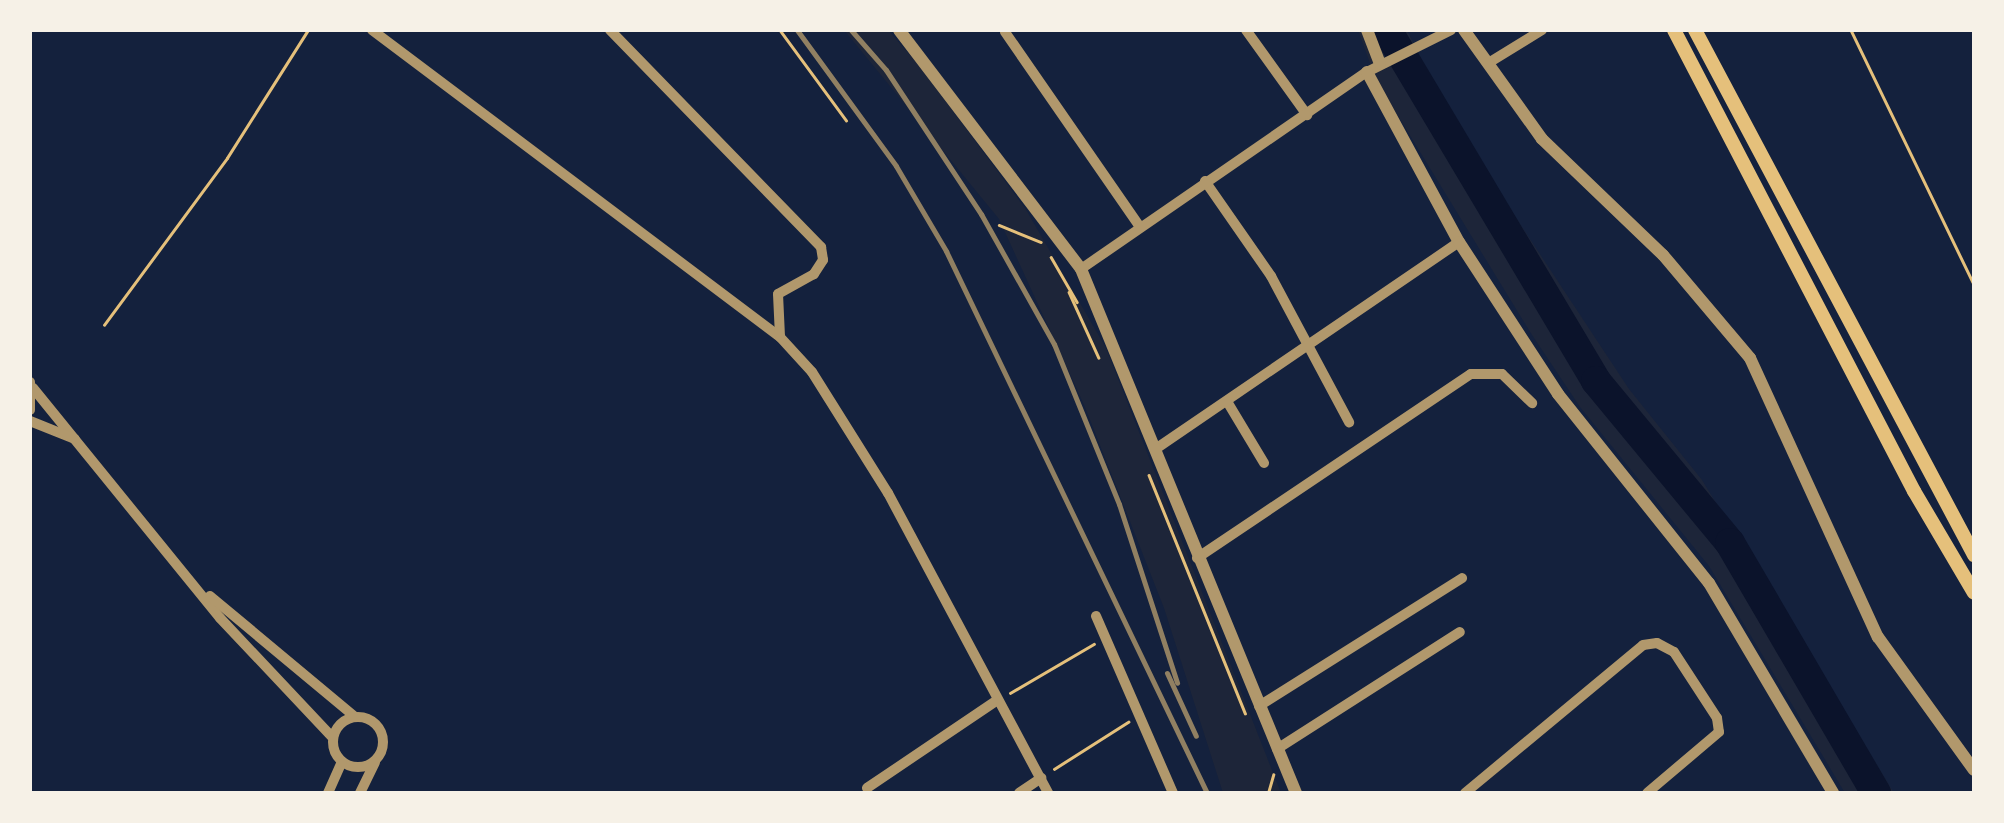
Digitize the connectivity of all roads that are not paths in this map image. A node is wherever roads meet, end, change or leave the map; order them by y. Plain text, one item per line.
1 (372, 30) edge
2 (610, 30) edge
3 (899, 30) edge
4 (1246, 30) edge
5 (1367, 30) edge
6 (1451, 30) edge
7 (1464, 30) edge
8 (1542, 30) edge
9 (1674, 30) edge
10 (1695, 30) edge
11 (1005, 32) edge
12 (1490, 62) junction
13 (1380, 65) junction
14 (1308, 115) junction
15 (1205, 181) junction
16 (1140, 226) junction
17 (1459, 242) junction
18 (1081, 270) junction
19 (780, 337) junction
20 (1310, 348) junction
21 (32, 385) edge
22 (1228, 403) junction
23 (1532, 403) dead end
24 (30, 410) edge
25 (30, 422) edge
26 (1349, 422) dead end
27 (76, 439) junction
28 (1157, 448) junction
29 (1264, 462) dead end
30 (1974, 555) edge
31 (1197, 558) junction
32 (1462, 578) dead end
33 (1974, 593) edge
34 (207, 594) junction
35 (1096, 616) dead end
36 (1460, 632) dead end
37 (996, 701) junction
38 (1259, 706) junction
39 (354, 717) junction
40 (333, 738) junction
41 (1277, 749) junction
42 (342, 762) junction
43 (376, 762) junction
44 (1974, 770) edge
45 (1040, 778) junction
46 (867, 788) dead end
47 (1831, 792) edge
48 (328, 793) edge
49 (360, 793) edge
50 (1020, 793) edge
51 (1048, 793) edge
52 (1173, 793) edge
53 (1296, 793) edge
54 (1465, 793) edge
55 (1647, 793) edge

1 - 19 street
2 - 19 street
3 - 18 street
4 - 14 street
5 - 13 street
6 - 13 street
7 - 12 street
8 - 12 street
9 - 33 main road
10 - 30 main road
11 - 16 street
12 - 44 street
13 - 14 street
13 - 17 street
14 - 15 street
15 - 16 street
15 - 20 street
16 - 18 street
17 - 20 street
17 - 47 street
18 - 28 street
19 - 37 street
20 - 22 street
20 - 26 street
21 - 24 street
21 - 27 street
22 - 28 street
22 - 29 street
23 - 31 street
25 - 27 street
27 - 34 street
28 - 31 street
31 - 38 street
32 - 38 street
34 - 39 street
34 - 40 street
35 - 52 street
36 - 41 street
37 - 45 street
37 - 46 street
38 - 41 street
39 - 40 street
39 - 43 street
40 - 42 street
41 - 53 street
42 - 43 street
42 - 48 street
43 - 49 street
45 - 50 street
45 - 51 street
54 - 55 street

